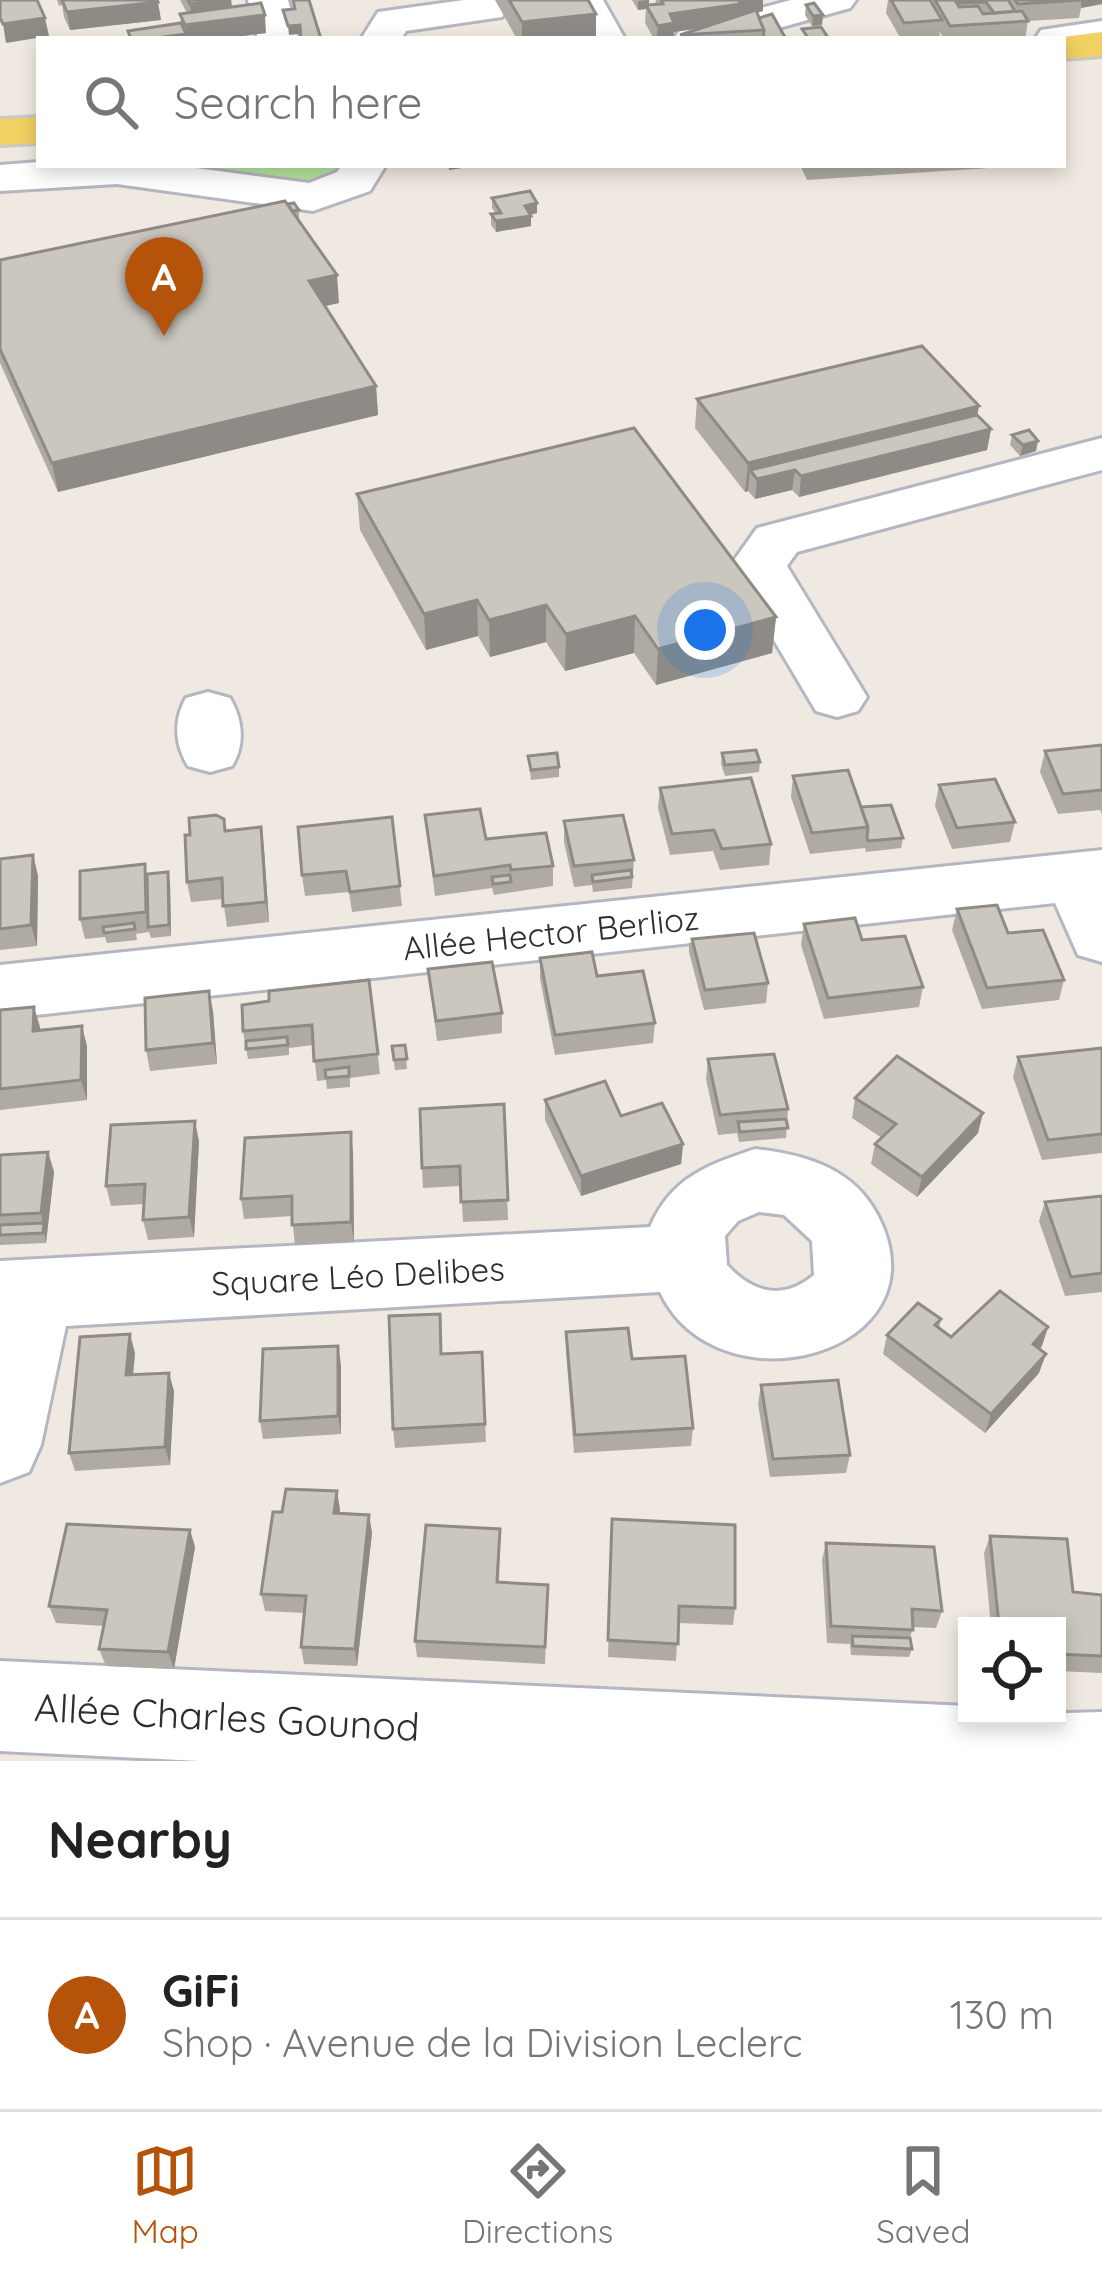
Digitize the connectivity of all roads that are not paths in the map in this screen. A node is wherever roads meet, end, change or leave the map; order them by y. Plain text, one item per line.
1 (268, 0) edge
2 (583, 0) edge
3 (836, 0) edge
4 (437, 7) edge
5 (488, 9) dead end
6 (1102, 33) edge
7 (277, 36) edge
8 (382, 36) edge
9 (603, 36) edge
10 (705, 36) edge
11 (1066, 38) edge
12 (1102, 44) edge
13 (1066, 47) edge
14 (1102, 63) edge
15 (1066, 66) edge
16 (36, 111) edge
17 (0, 113) edge
18 (36, 130) edge
19 (0, 132) edge
20 (362, 168) edge
21 (0, 178) edge
22 (1102, 454) edge
23 (837, 697) dead end
24 (1094, 896) edge
25 (0, 992) edge
26 (682, 1258) dead end
27 (17, 1294) edge
28 (0, 1445) edge
29 (0, 1706) edge
30 (1102, 1758) edge

1 - 7 street
2 - 9 street
3 - 10 street
4 - 5 street
4 - 8 street
6 - 11 street
12 - 13 main road
14 - 15 main road
16 - 17 main road
18 - 19 main road
20 - 21 street
22 - 23 street
24 - 25 street, Allée Hector Berlioz
26 - 27 street, Square Léo Delibes
27 - 28 street
29 - 30 street, Allée Charles Gounod

